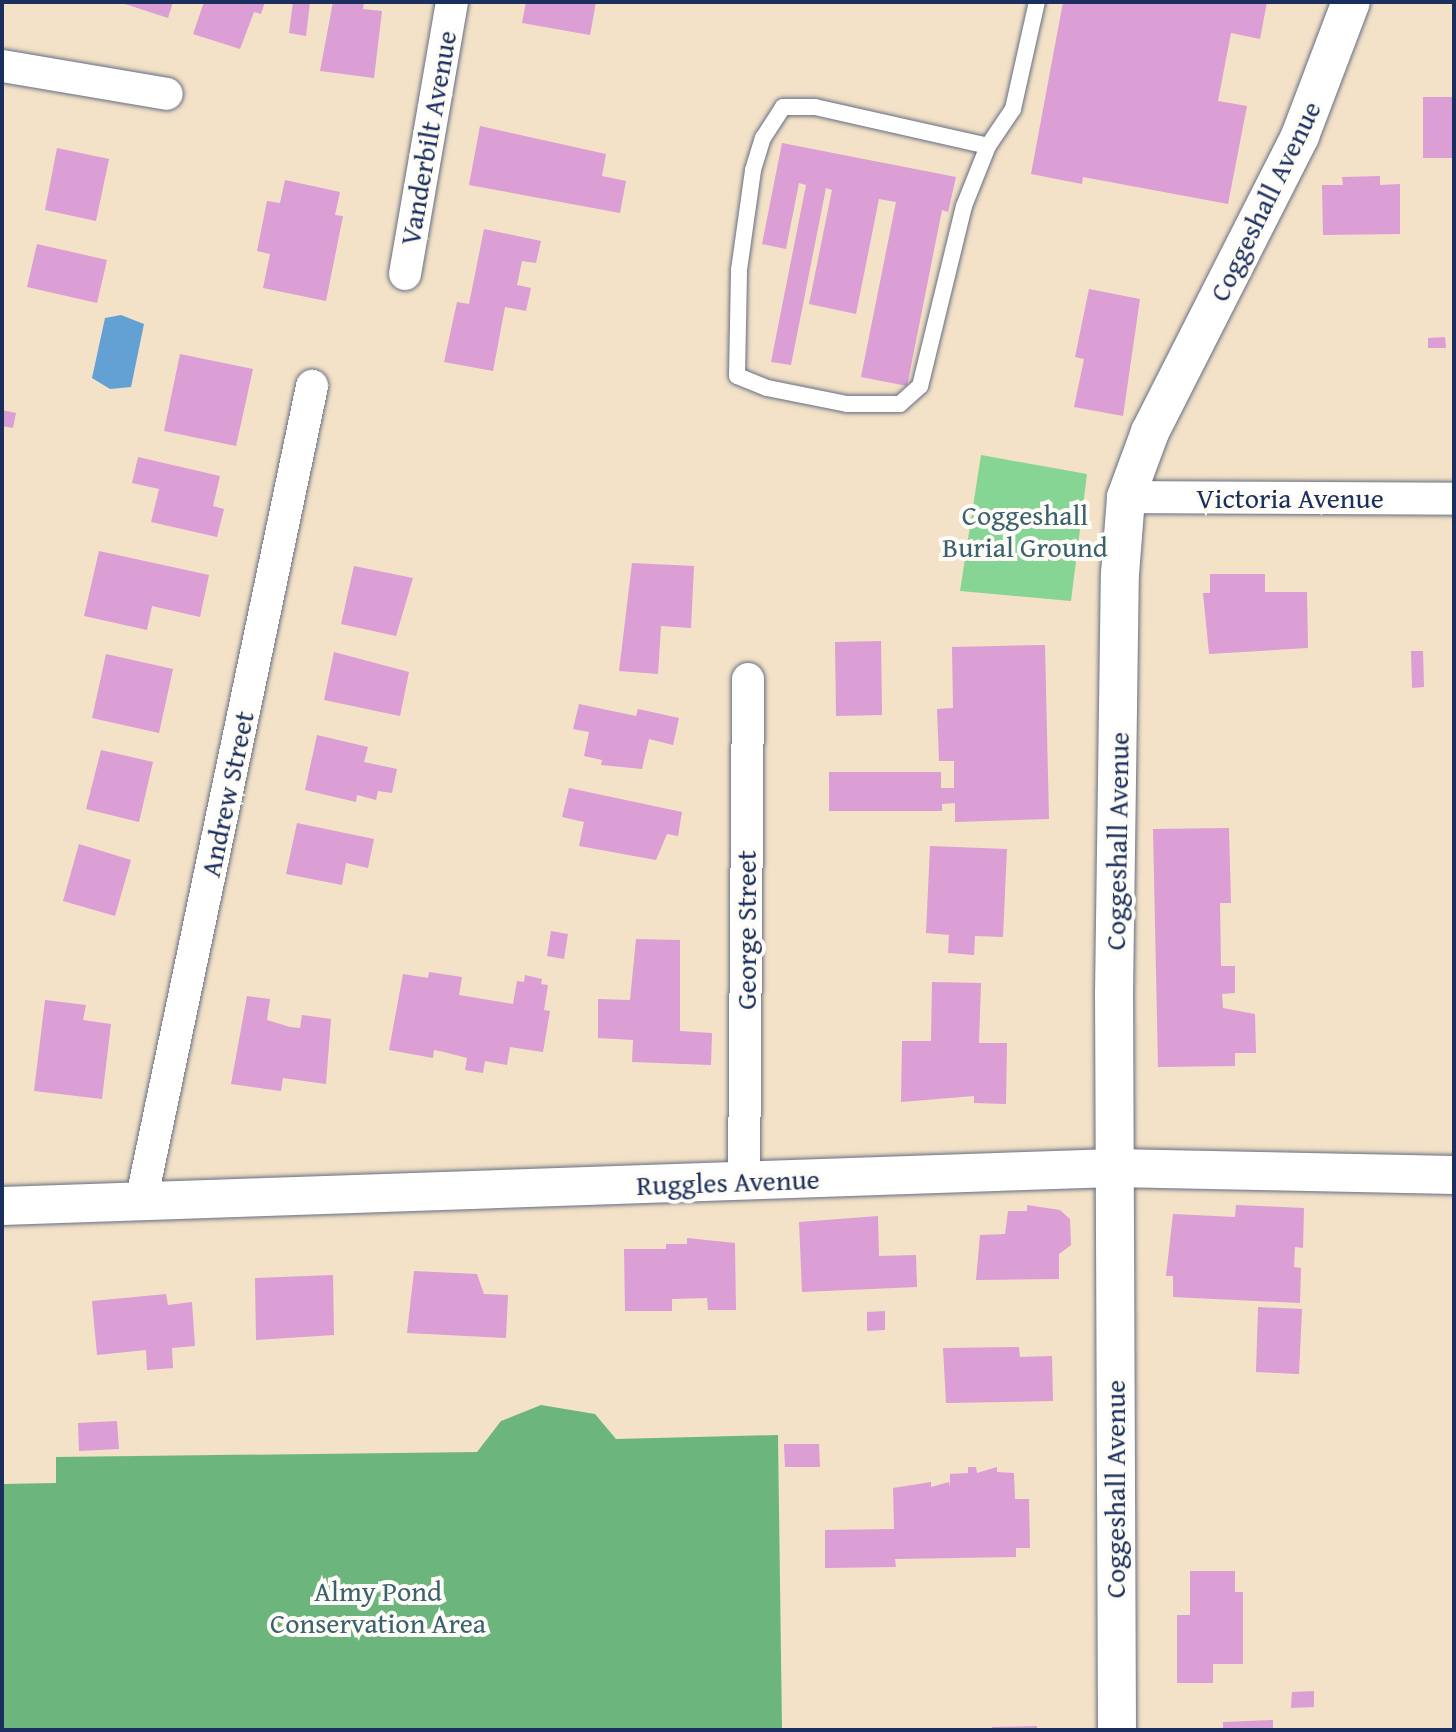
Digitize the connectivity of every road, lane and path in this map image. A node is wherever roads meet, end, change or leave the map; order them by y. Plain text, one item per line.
1 (452, 2) edge
2 (1037, 2) edge
3 (1351, 2) edge
4 (2, 66) edge
5 (167, 94) dead end
6 (988, 146) junction
7 (405, 274) dead end
8 (312, 386) dead end
9 (1126, 497) junction
10 (1454, 499) edge
11 (748, 679) dead end
12 (1114, 1168) junction
13 (1454, 1175) edge
14 (744, 1182) junction
15 (141, 1202) junction
16 (2, 1206) edge
17 (1117, 1730) edge

1 - 7 street, Vanderbilt Avenue
2 - 6 lane
3 - 9 street, Coggeshall Avenue
4 - 5 street
6 - 6 lane
8 - 15 street, Andrew Street
9 - 10 street, Victoria Avenue
9 - 12 street, Coggeshall Avenue
11 - 14 street, George Street
12 - 13 street, Ruggles Avenue
12 - 14 street, Ruggles Avenue
12 - 17 street, Coggeshall Avenue
14 - 15 street, Ruggles Avenue
15 - 16 street, Ruggles Avenue

